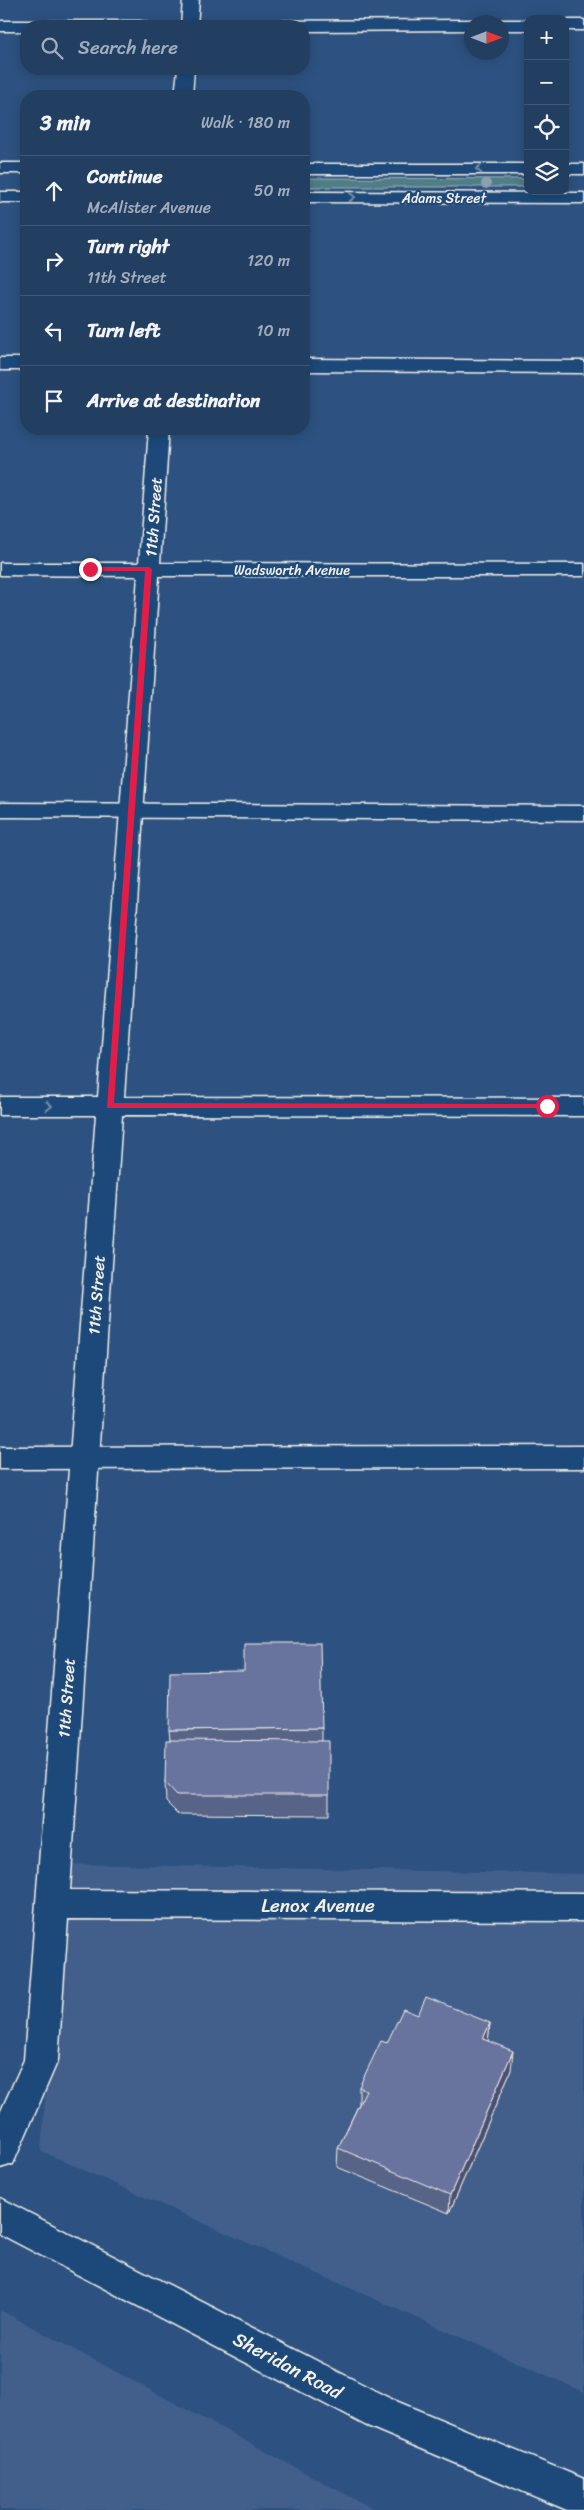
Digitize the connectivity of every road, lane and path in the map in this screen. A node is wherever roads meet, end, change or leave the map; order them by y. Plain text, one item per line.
1 (191, 0) edge
2 (189, 20) edge
3 (464, 25) edge
4 (509, 25) edge
5 (524, 25) edge
6 (569, 25) edge
7 (584, 25) edge
8 (0, 26) edge
9 (20, 26) edge
10 (310, 26) edge
11 (186, 75) edge
12 (184, 90) edge
13 (0, 168) edge
14 (20, 168) edge
15 (310, 169) edge
16 (524, 169) edge
17 (569, 169) edge
18 (584, 169) edge
19 (0, 197) edge
20 (20, 197) edge
21 (310, 197) edge
22 (584, 198) edge
23 (0, 364) edge
24 (20, 364) edge
25 (310, 365) edge
26 (584, 367) edge
27 (159, 435) edge
28 (0, 569) edge
29 (149, 569) junction
30 (584, 570) edge
31 (0, 810) edge
32 (131, 810) junction
33 (584, 813) edge
34 (0, 1106) edge
35 (110, 1106) junction
36 (584, 1107) edge
37 (584, 1457) edge
38 (0, 1458) edge
39 (84, 1459) junction
40 (52, 1904) junction
41 (584, 1907) edge
42 (0, 2152) edge
43 (0, 2215) edge
44 (584, 2498) edge

1 - 2 main road
3 - 10 main road
4 - 5 main road
6 - 7 main road
8 - 9 main road
11 - 12 main road
13 - 14 main road
16 -> 15 main road, Adams Street
17 - 18 main road
19 - 20 main road
21 -> 22 main road, Adams Street
23 - 24 main road
25 - 26 main road
27 - 29 main road, 11th Street
28 - 29 main road, Wadsworth Avenue
29 - 30 main road, Wadsworth Avenue
29 - 32 main road, 11th Street
31 - 32 main road
32 - 33 main road
32 - 35 main road, 11th Street
34 -> 35 main road
35 - 36 main road
35 - 39 main road, 11th Street
37 - 39 main road
38 - 39 main road
39 - 40 main road, 11th Street
40 - 41 main road, Lenox Avenue
40 - 42 main road, 11th Street
43 - 44 main road, Sheridan Road

